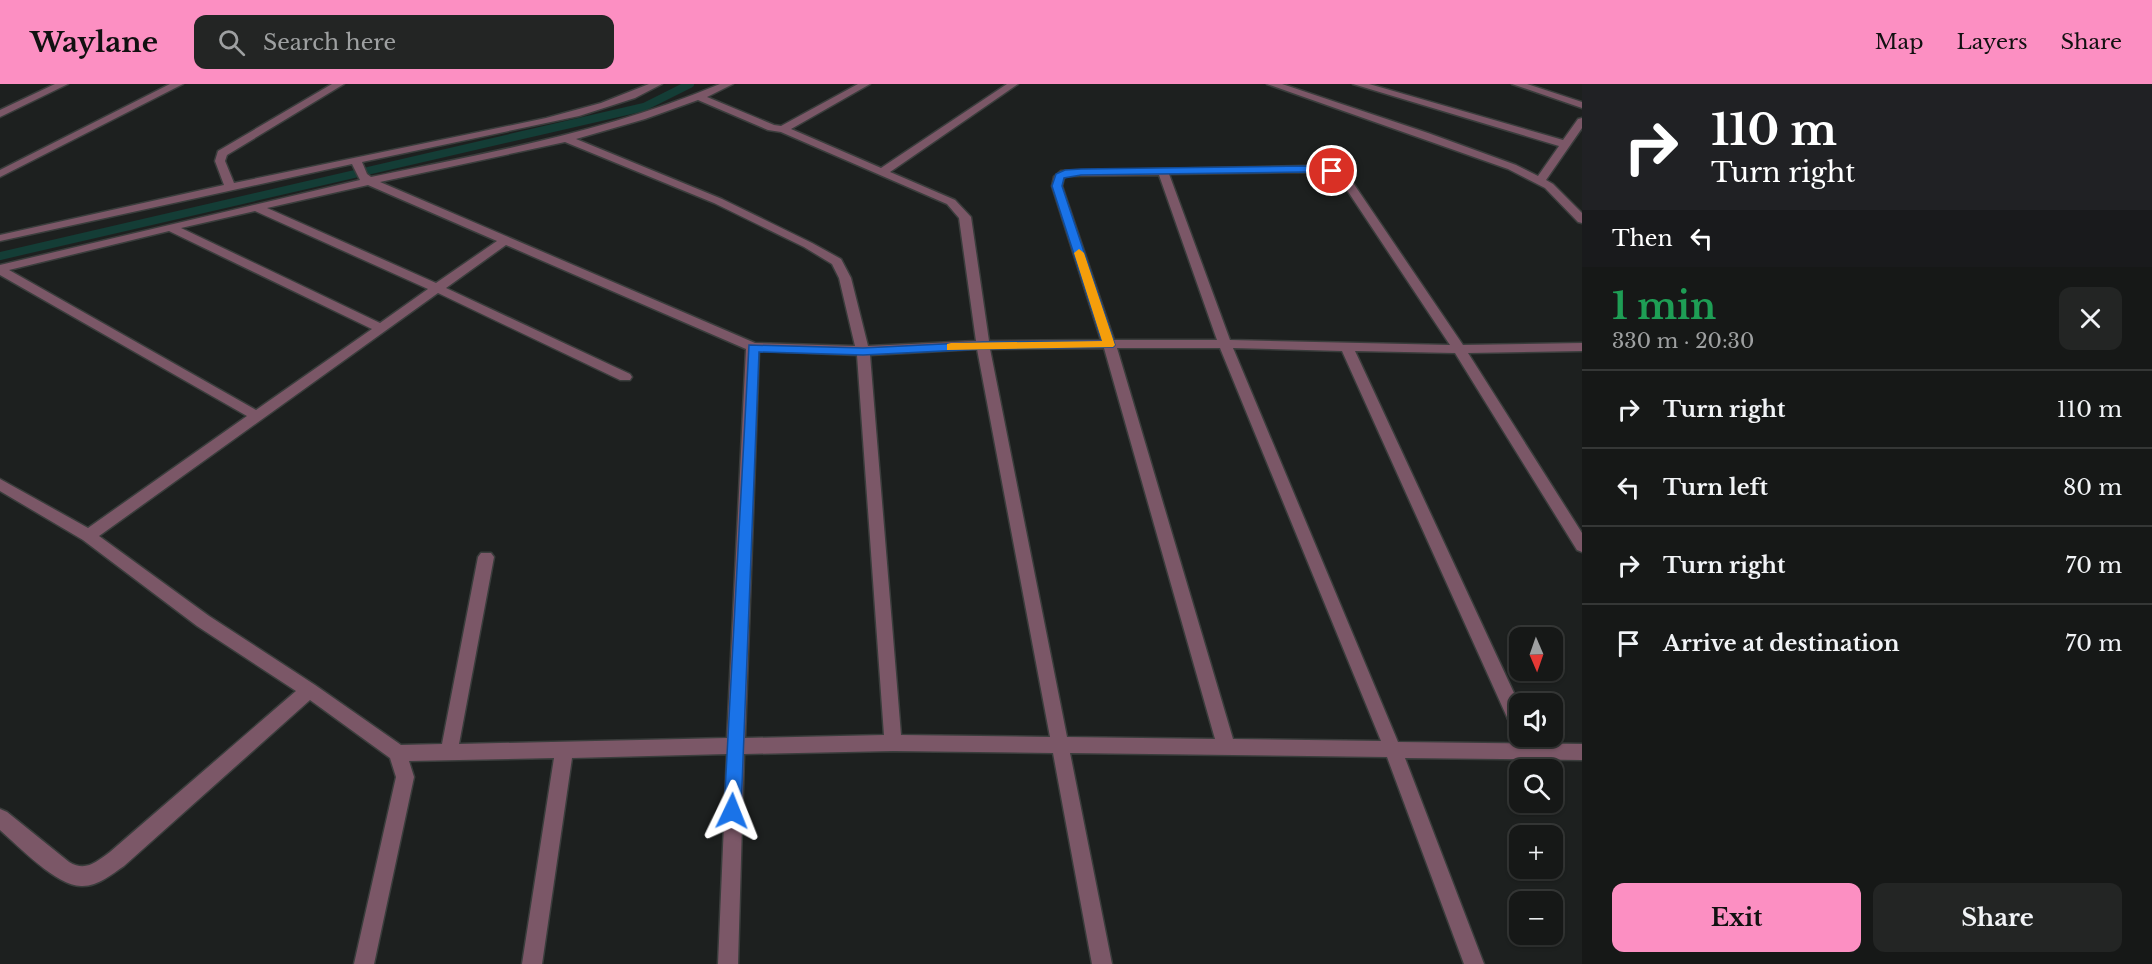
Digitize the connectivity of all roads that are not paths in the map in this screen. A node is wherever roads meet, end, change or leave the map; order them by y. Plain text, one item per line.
1 (63, 84) edge
2 (178, 84) edge
3 (339, 84) edge
4 (657, 84) edge
5 (728, 84) edge
6 (865, 84) edge
7 (1013, 84) edge
8 (1272, 84) edge
9 (1358, 84) edge
10 (1517, 84) edge
11 (699, 97) junction
12 (1582, 105) edge
13 (621, 112) junction
14 (0, 114) edge
15 (1582, 121) edge
16 (783, 129) junction
17 (563, 137) junction
18 (1565, 144) junction
19 (884, 171) junction
20 (361, 172) junction
21 (1163, 172) junction
22 (0, 174) edge
23 (1540, 180) junction
24 (230, 186) junction
25 (256, 207) junction
26 (1582, 220) edge
27 (171, 228) junction
28 (0, 238) edge
29 (504, 241) junction
30 (0, 269) edge
31 (439, 289) junction
32 (381, 328) junction
33 (1225, 344) junction
34 (983, 345) junction
35 (1109, 345) junction
36 (1346, 346) junction
37 (1582, 347) edge
38 (753, 348) junction
39 (1459, 349) junction
40 (863, 351) junction
41 (625, 377) dead end
42 (256, 416) junction
43 (0, 484) edge
44 (88, 536) junction
45 (1582, 546) edge
46 (486, 557) dead end
47 (309, 690) junction
48 (1509, 702) edge
49 (892, 743) junction
50 (734, 745) junction
51 (1509, 745) edge
52 (1060, 747) junction
53 (1548, 747) edge
54 (564, 749) junction
55 (1227, 749) junction
56 (1393, 750) junction
57 (449, 752) junction
58 (1582, 752) edge
59 (398, 753) junction
60 (0, 818) edge
61 (364, 964) edge
62 (532, 964) edge
63 (728, 964) edge
64 (1102, 964) edge
65 (1474, 964) edge

1 - 14 street
2 - 22 street
3 - 24 street
4 - 13 street
5 - 11 street
6 - 16 street
7 - 19 street
8 - 23 street
9 - 18 street
10 - 12 street
11 - 13 street
11 - 16 street
13 - 17 street
13 - 20 street
15 - 18 street
16 - 19 street
17 - 20 street
17 - 40 street
18 - 23 street
19 - 34 street
20 - 24 street
20 - 25 street
20 - 29 street
21 - 33 street
21 - 35 street
21 - 39 street
23 - 26 street
24 - 28 street
25 - 27 street
25 - 31 street
27 - 30 street
27 - 32 street
29 - 31 street
29 - 38 street
30 - 42 street
31 - 32 street
31 - 41 street
32 - 42 street
33 - 35 street
33 - 36 street
33 - 56 street
34 - 35 street
34 - 40 street
34 - 52 street
35 - 55 street
36 - 39 street
36 - 48 street
37 - 39 street
38 - 40 street
38 - 50 street
39 - 45 street
40 - 49 street
42 - 44 street
43 - 44 street
44 - 47 street
46 - 57 street
47 - 59 street
47 - 60 street
49 - 50 street
49 - 52 street
50 - 54 street
50 - 63 street
51 - 56 street
52 - 55 street
52 - 64 street
53 - 58 street
54 - 57 street
54 - 62 street
55 - 56 street
56 - 65 street
57 - 59 street
59 - 61 street

